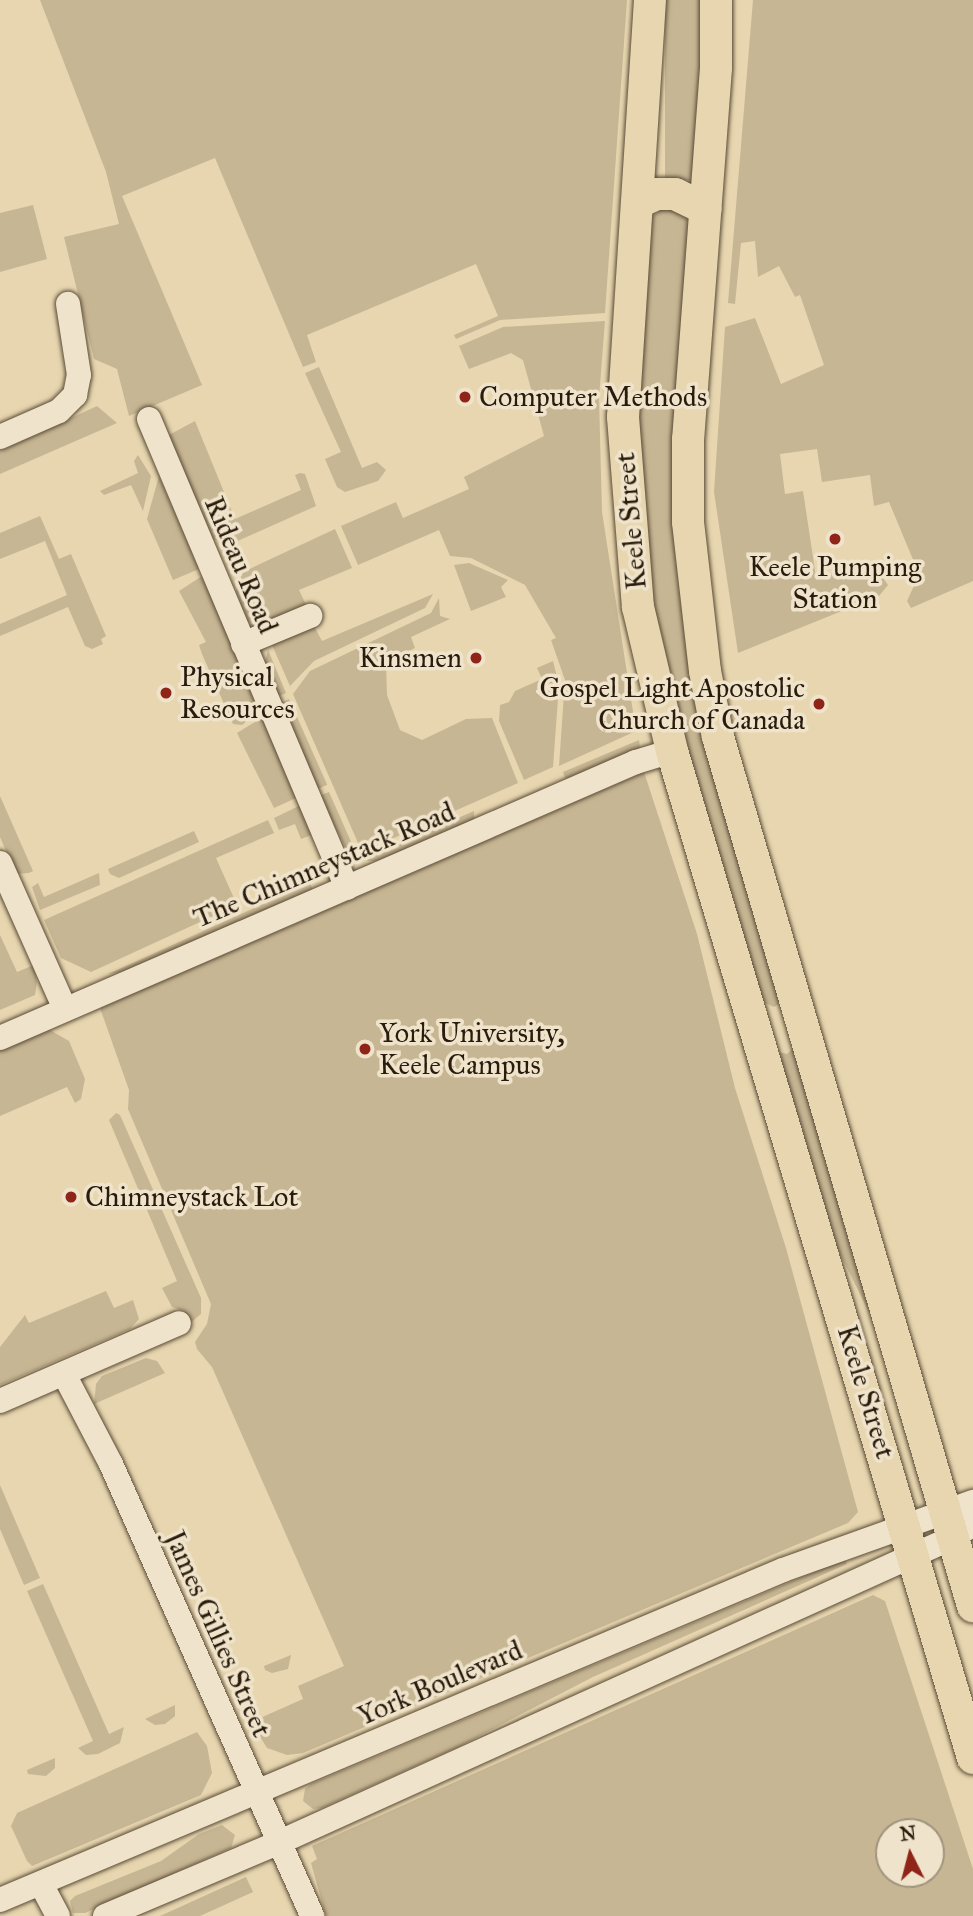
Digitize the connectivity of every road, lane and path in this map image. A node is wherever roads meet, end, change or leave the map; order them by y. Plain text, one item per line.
1 (650, 0) edge
2 (716, 0) edge
3 (637, 203) junction
4 (706, 209) junction
5 (68, 304) dead end
6 (149, 419) dead end
7 (0, 437) edge
8 (310, 616) dead end
9 (243, 644) junction
10 (672, 751) junction
11 (0, 863) edge
12 (347, 888) junction
13 (65, 1009) junction
14 (800, 1017) junction
15 (755, 1027) junction
16 (0, 1038) edge
17 (179, 1323) dead end
18 (65, 1377) junction
19 (0, 1401) edge
20 (961, 1519) edge
21 (905, 1525) junction
22 (914, 1555) junction
23 (973, 1606) edge
24 (973, 1758) edge
25 (256, 1793) junction
26 (280, 1842) junction
27 (41, 1884) junction
28 (0, 1900) edge
29 (58, 1916) edge
30 (105, 1916) edge
31 (312, 1916) edge

1 - 3 main road, Keele Street
2 - 4 main road, Keele Street
3 - 4 main road
3 - 10 main road, Keele Street
4 - 14 main road, Keele Street
5 - 7 street
6 - 9 street, Rideau Road
8 - 9 street
9 - 12 street, Rideau Road
10 - 12 street, The Chimneystack Road
10 - 15 main road, Keele Street
11 - 13 street
12 - 13 street, The Chimneystack Road
13 - 16 street, The Chimneystack Road
14 - 15 main road
14 - 20 main road, Keele Street
15 - 21 main road, Keele Street
17 - 18 street
18 - 19 street
18 - 25 street, James Gillies Street
20 - 21 street, York Boulevard
20 - 22 street
20 - 23 main road, Keele Street
21 - 22 main road, Keele Street
21 - 25 street, York Boulevard
22 - 24 main road, Keele Street
22 - 26 street
25 - 26 street, James Gillies Street
25 - 27 street, York Boulevard
26 - 30 street
26 - 31 street, James Gillies Street
27 - 28 street, York Boulevard
27 - 29 street

